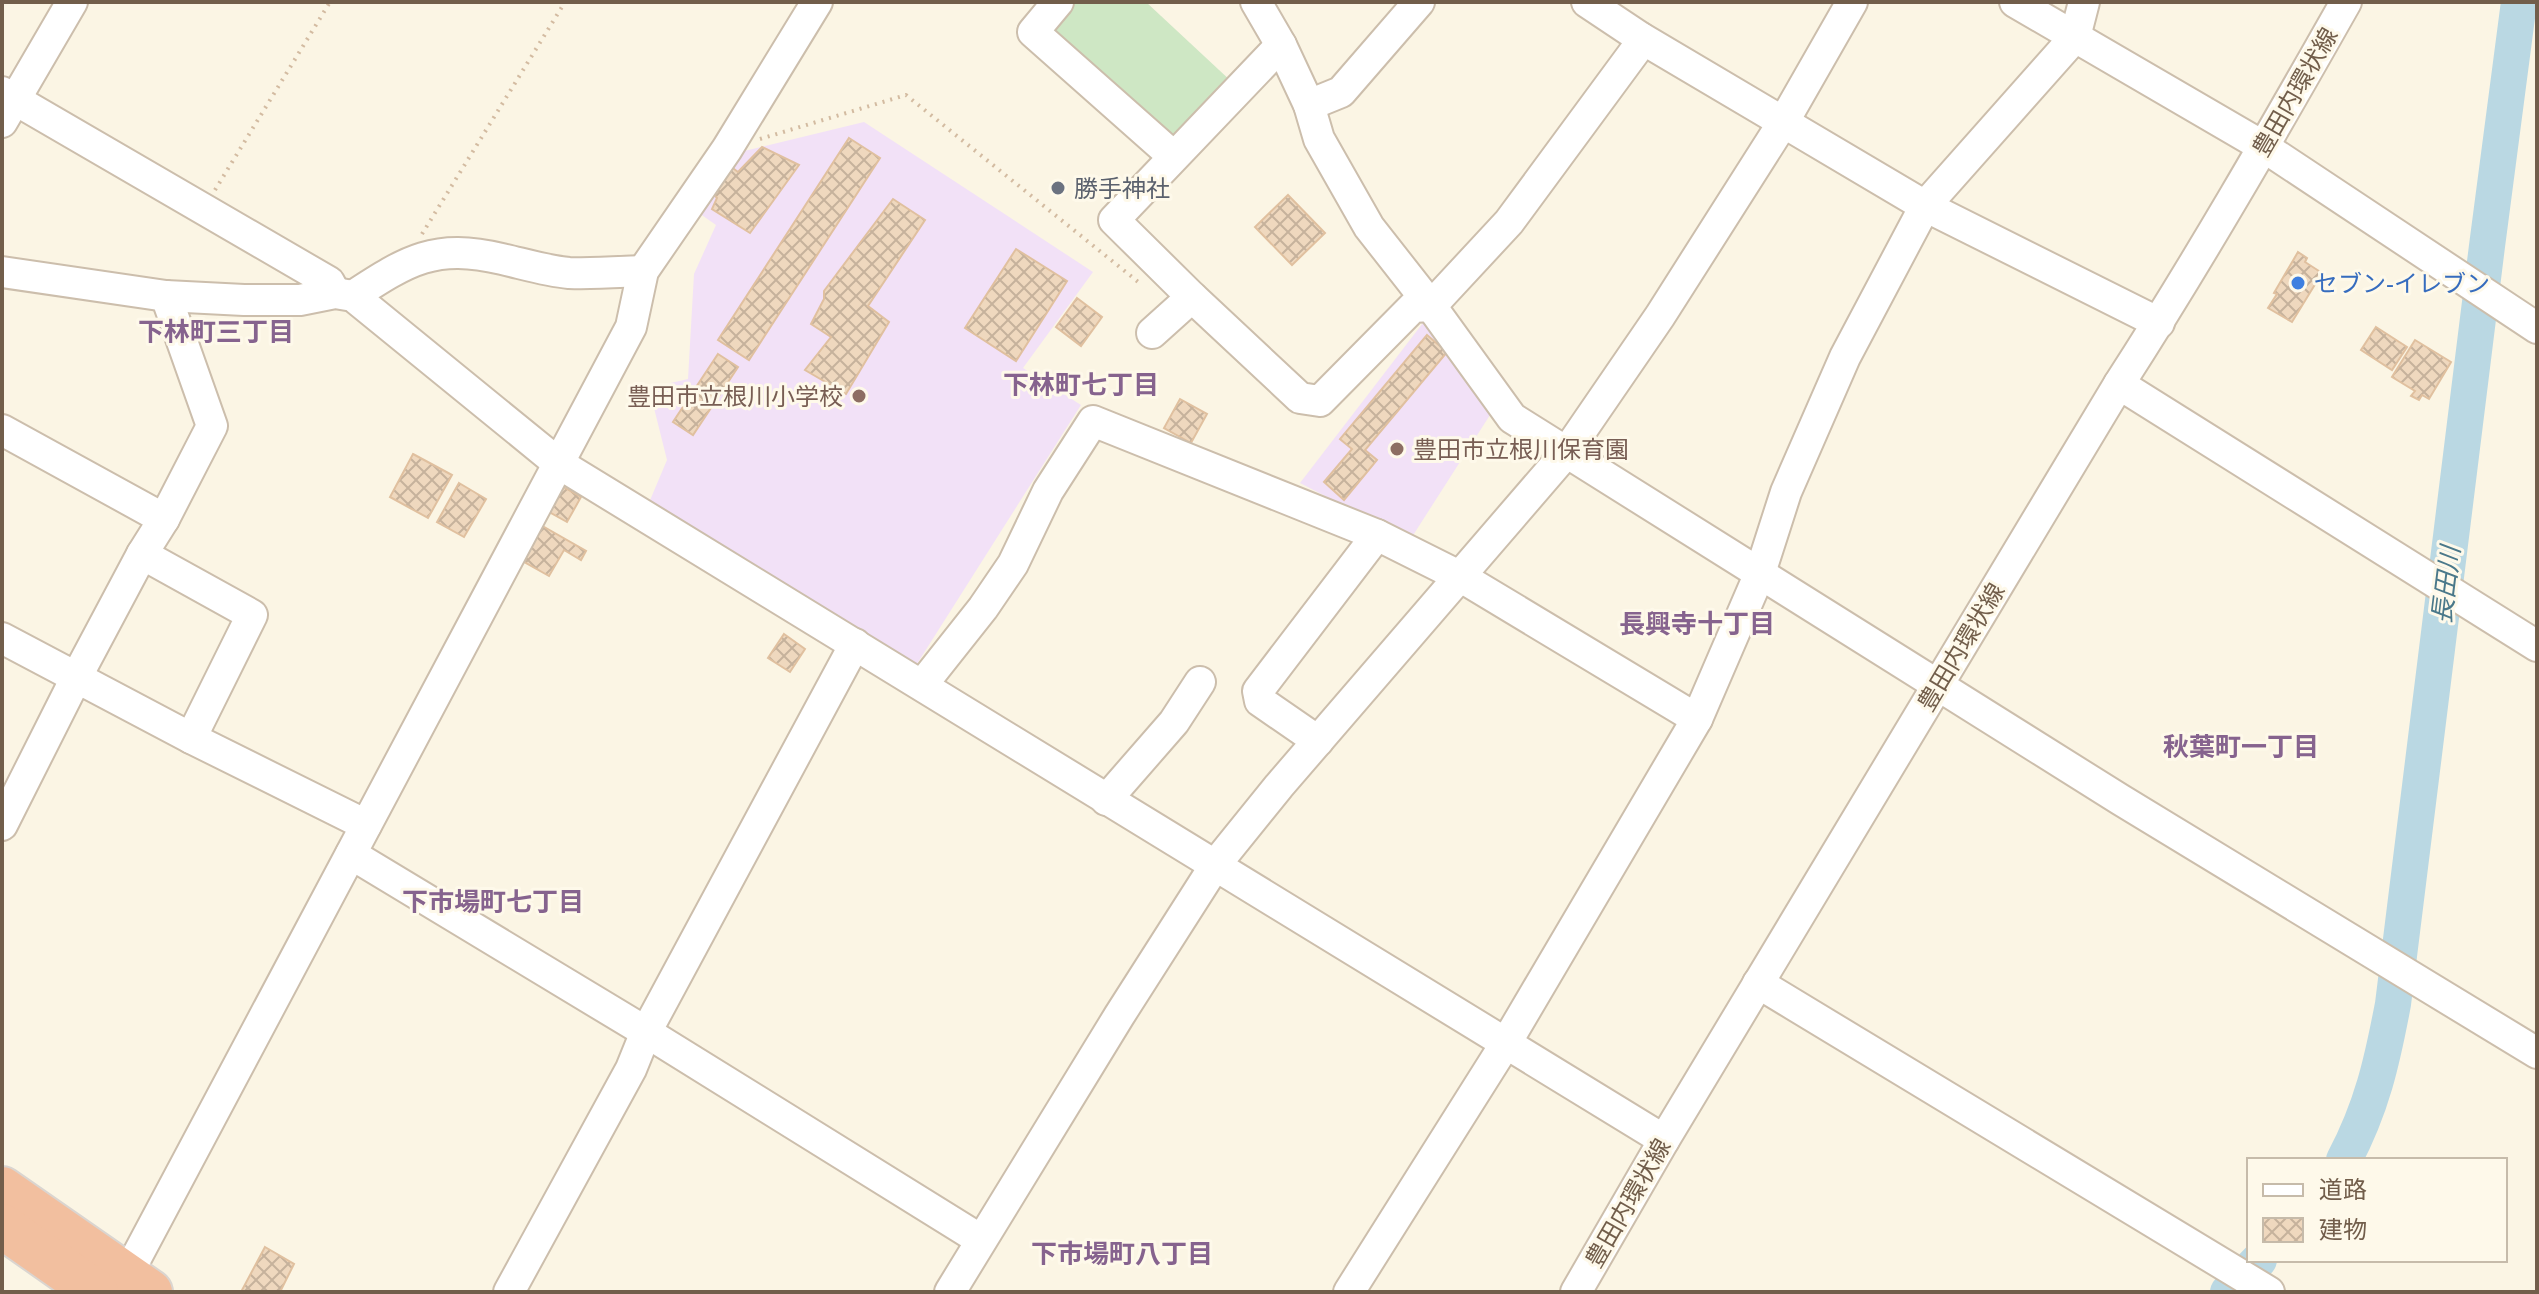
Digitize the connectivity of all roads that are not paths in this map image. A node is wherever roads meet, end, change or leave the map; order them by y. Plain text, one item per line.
1 (72, 2) edge
2 (817, 2) edge
3 (1058, 2) edge
4 (1256, 2) edge
5 (1419, 2) edge
6 (1587, 2) edge
7 (1852, 2) edge
8 (2015, 2) edge
9 (2084, 2) edge
10 (2346, 2) edge
11 (2075, 37) junction
12 (1641, 38) junction
13 (1281, 45) junction
14 (6, 105) edge
15 (1309, 105) junction
16 (1784, 121) junction
17 (2264, 147) junction
18 (1173, 156) junction
19 (1925, 206) junction
20 (643, 271) junction
21 (2, 272) edge
22 (344, 295) junction
23 (166, 296) junction
24 (1183, 304) junction
25 (1431, 306) junction
26 (2159, 323) junction
27 (2537, 328) edge
28 (1152, 333) dead end
29 (2119, 384) junction
30 (2, 430) edge
31 (1566, 453) junction
32 (558, 463) junction
33 (164, 519) junction
34 (1377, 535) junction
35 (142, 554) junction
36 (1760, 573) junction
37 (1461, 577) junction
38 (2, 638) edge
39 (855, 644) junction
40 (2537, 646) edge
41 (76, 678) junction
42 (1200, 682) dead end
43 (1939, 684) junction
44 (922, 685) junction
45 (1697, 719) junction
46 (191, 738) junction
47 (1318, 741) junction
48 (1106, 800) junction
49 (2, 825) edge
50 (366, 825) junction
51 (351, 854) junction
52 (1216, 864) junction
53 (1758, 983) junction
54 (646, 1032) junction
55 (1506, 1043) junction
56 (2537, 1053) edge
57 (1664, 1140) junction
58 (2, 1189) edge
59 (2, 1226) edge
60 (981, 1240) junction
61 (2255, 1283) edge
62 (123, 1288) edge
63 (1589, 1288) edge
64 (509, 1292) edge
65 (950, 1292) edge
66 (1349, 1292) edge

1 - 14 street
2 - 20 street
3 - 18 street
4 - 13 street
5 - 15 street
6 - 12 street
7 - 16 street
8 - 11 street
9 - 11 street
10 - 17 street, 豊田内環状線
11 - 17 street
11 - 19 street
12 - 16 street
12 - 25 street
13 - 15 street
13 - 18 street
14 - 22 street
15 - 25 street
16 - 19 street
16 - 31 street
17 - 26 street, 豊田内環状線
17 - 27 street
18 - 24 street
19 - 26 street
19 - 36 street
20 - 22 street
20 - 32 street
21 - 23 street
22 - 23 street
22 - 32 street
23 - 33 street
24 - 25 street
24 - 28 street
25 - 31 street
26 - 29 street, 豊田内環状線
29 - 40 street
29 - 43 street, 豊田内環状線
30 - 33 street
31 - 36 street
31 - 37 street
32 - 39 street
32 - 50 street
33 - 35 street
34 - 37 street
34 - 44 street
34 - 47 street
35 - 41 street
35 - 46 street
36 - 43 street
36 - 45 street
37 - 45 street
37 - 47 street
38 - 41 street
39 - 44 street
39 - 54 street
41 - 46 street
41 - 49 street
42 - 48 street
43 - 53 street, 豊田内環状線
43 - 56 street
44 - 48 street
45 - 55 street
46 - 50 street
47 - 52 street
48 - 52 street
50 - 51 street
51 - 54 street
51 - 62 street
52 - 55 street
52 - 60 street
53 - 57 street, 豊田内環状線
53 - 61 street
54 - 60 street
54 - 64 street
55 - 57 street
55 - 66 street
57 - 63 street, 豊田内環状線
58 - 62 highway
59 - 62 highway
60 - 65 street

